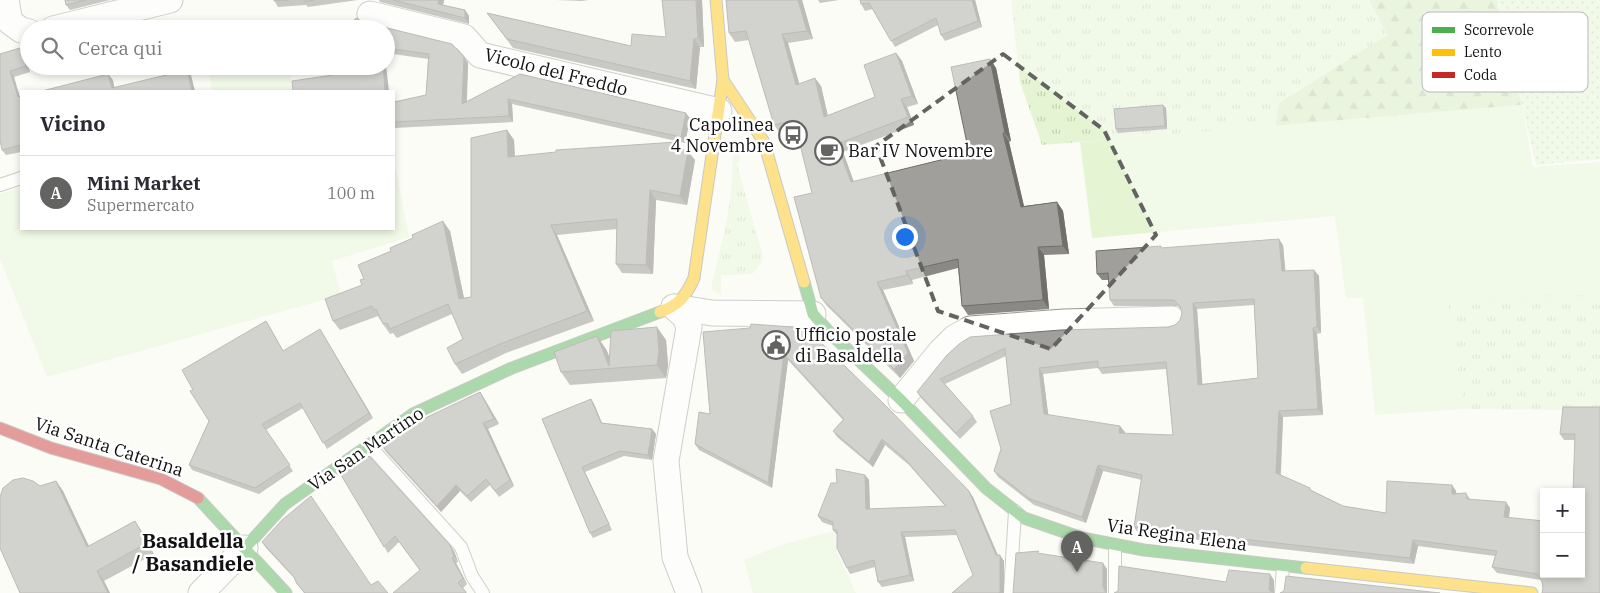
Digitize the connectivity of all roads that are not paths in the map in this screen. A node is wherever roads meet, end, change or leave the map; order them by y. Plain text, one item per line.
1 (6, 0) edge
2 (170, 0) edge
3 (716, 0) edge
4 (370, 14) dead end
5 (89, 20) edge
6 (395, 20) edge
7 (395, 20) edge
8 (20, 30) edge
9 (723, 80) junction
10 (719, 111) junction
11 (20, 178) edge
12 (0, 185) edge
13 (674, 307) junction
14 (813, 314) junction
15 (1172, 319) dead end
16 (901, 400) junction
17 (0, 428) edge
18 (369, 445) junction
19 (1015, 510) junction
20 (1115, 545) junction
21 (245, 548) junction
22 (1283, 567) junction
23 (1481, 590) edge
24 (201, 593) edge
25 (286, 593) edge
26 (483, 593) edge
27 (689, 593) edge
28 (1010, 593) edge
29 (1115, 593) edge
30 (1281, 593) edge
31 (1532, 593) edge

1 - 8 street
2 - 5 street
3 - 9 street
4 - 7 street, Vicolo del Freddo
6 - 10 street, Vicolo del Freddo
9 - 10 street
9 - 14 street
10 - 13 street
11 - 12 lane
13 - 14 street
13 - 18 street, Via San Martino
13 - 27 street
14 - 16 street, Via Regina Elena
15 - 16 street
16 - 19 street, Via Regina Elena
17 - 21 street, Via Santa Caterina
18 - 21 street, Via San Martino
18 - 26 lane
19 - 20 street, Via Regina Elena
19 - 28 lane
20 - 22 street, Via Regina Elena
20 - 29 lane
21 - 24 street, Via San Martino
21 - 25 street, Via Santa Caterina
22 - 23 street, Via Regina Elena
22 - 30 lane
23 - 31 street, Via Regina Elena

